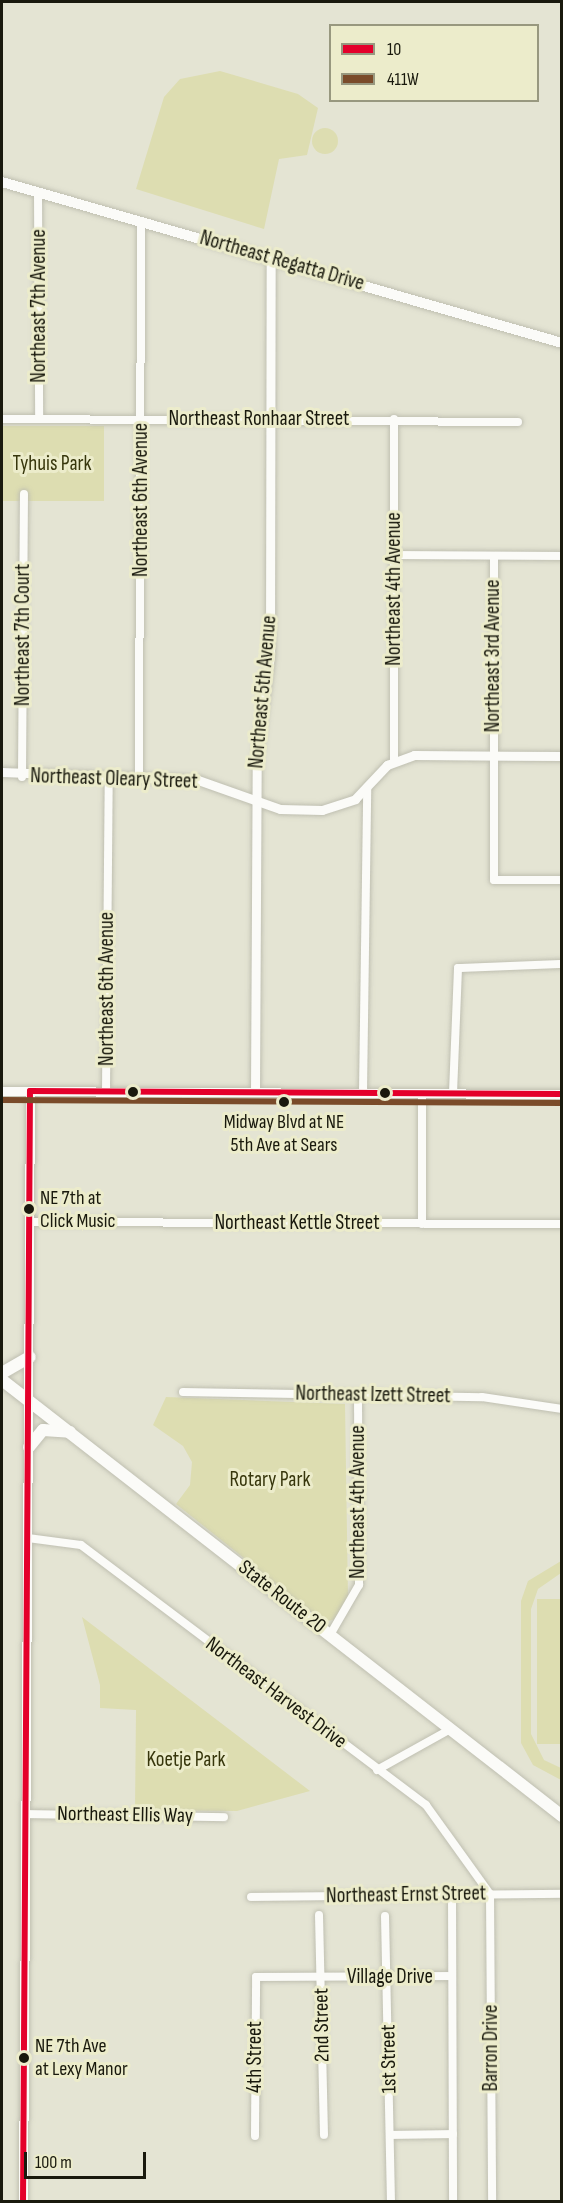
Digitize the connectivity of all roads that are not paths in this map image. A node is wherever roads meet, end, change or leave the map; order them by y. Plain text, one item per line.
1 (2, 182) edge
2 (38, 193) junction
3 (141, 221) junction
4 (271, 256) junction
5 (561, 343) edge
6 (141, 418) junction
7 (2, 419) edge
8 (39, 419) junction
9 (271, 419) junction
10 (394, 419) junction
11 (518, 422) dead end
12 (24, 494) dead end
13 (394, 555) junction
14 (494, 556) junction
15 (561, 556) edge
16 (493, 756) junction
17 (561, 756) edge
18 (394, 760) junction
19 (2, 772) edge
20 (22, 777) junction
21 (109, 779) junction
22 (139, 779) junction
23 (367, 790) junction
24 (256, 800) junction
25 (561, 880) edge
26 (561, 964) edge
27 (2, 1091) edge
28 (30, 1091) junction
29 (106, 1092) junction
30 (255, 1092) junction
31 (363, 1092) junction
32 (422, 1093) junction
33 (453, 1093) junction
34 (561, 1094) edge
35 (32, 1222) junction
36 (422, 1224) junction
37 (561, 1224) edge
38 (30, 1357) junction
39 (2, 1373) edge
40 (2, 1380) edge
41 (183, 1392) dead end
42 (358, 1396) junction
43 (30, 1399) junction
44 (561, 1409) edge
45 (72, 1433) junction
46 (29, 1447) junction
47 (28, 1538) junction
48 (330, 1635) junction
49 (449, 1730) junction
50 (377, 1770) junction
51 (26, 1814) junction
52 (224, 1816) dead end
53 (561, 1816) edge
54 (490, 1894) junction
55 (561, 1894) edge
56 (452, 1895) junction
57 (251, 1897) dead end
58 (319, 1915) dead end
59 (385, 1916) dead end
60 (452, 1976) junction
61 (256, 1977) joint
62 (321, 1977) junction
63 (387, 1977) junction
64 (453, 2134) junction
65 (324, 2135) dead end
66 (391, 2135) junction
67 (255, 2136) dead end
68 (23, 2202) edge
69 (391, 2202) edge
70 (453, 2202) edge
71 (492, 2202) edge

1 - 2 main road, Northeast Regatta Drive
2 - 3 main road, Northeast Regatta Drive
2 - 8 street, Northeast 7th Avenue
3 - 4 main road, Northeast Regatta Drive
3 - 6 street, Northeast 6th Avenue
4 - 5 main road, Northeast Regatta Drive
4 - 9 street, Northeast 5th Avenue
6 - 8 street, Northeast Ronhaar Street
6 - 9 street, Northeast Ronhaar Street
6 - 22 street, Northeast 6th Avenue
7 - 8 street, Northeast Ronhaar Street
9 - 10 street, Northeast Ronhaar Street
9 - 24 street, Northeast 5th Avenue
10 - 11 street, Northeast Ronhaar Street
10 - 13 street, Northeast 4th Avenue
12 - 20 street, Northeast 7th Court
13 - 14 street
13 - 18 street, Northeast 4th Avenue
14 - 15 street
14 - 16 street, Northeast 3rd Avenue
16 - 17 street
16 - 18 street
16 - 25 street, Northeast 3rd Avenue
18 - 23 street, Northeast Oleary Street
19 - 20 street, Northeast Oleary Street
20 - 21 street, Northeast Oleary Street
21 - 22 street, Northeast Oleary Street
21 - 29 street, Northeast 6th Avenue
22 - 24 street, Northeast Oleary Street
23 - 24 street, Northeast Oleary Street
23 - 31 street
24 - 30 street, Northeast 5th Avenue
26 - 33 street
27 - 28 street
28 - 29 street
28 - 35 street
29 - 30 street
30 - 31 street
31 - 32 street
32 - 33 street
32 - 36 street
33 - 34 street
35 - 36 street, Northeast Kettle Street
35 - 38 street
36 - 37 street, Northeast Kettle Street
38 - 39 main road
38 - 43 street
40 - 43 main road, State Route 20
41 - 42 street, Northeast Izett Street
42 - 44 street, Northeast Izett Street
42 - 48 street, Northeast 4th Avenue
43 - 45 main road, State Route 20
43 - 46 street
45 - 46 main road
45 - 48 main road, State Route 20
46 - 47 street
47 - 50 street, Northeast Harvest Drive
47 - 51 street
48 - 49 main road, State Route 20
49 - 50 street
49 - 53 main road, State Route 20
50 - 54 street, Northeast Harvest Drive
51 - 52 street, Northeast Ellis Way
51 - 68 street
54 - 55 street, Northeast Ernst Street
54 - 56 street, Northeast Ernst Street
54 - 71 street, Barron Drive
56 - 57 street, Northeast Ernst Street
56 - 60 street
58 - 62 street, 2nd Street
59 - 63 street, 1st Street
60 - 63 street, Village Drive
60 - 64 street
61 - 62 street, Village Drive
61 - 67 street, 4th Street
62 - 63 street, Village Drive
62 - 65 street, 2nd Street
63 - 66 street, 1st Street
64 - 66 street
64 - 70 street
66 - 69 street, 1st Street

